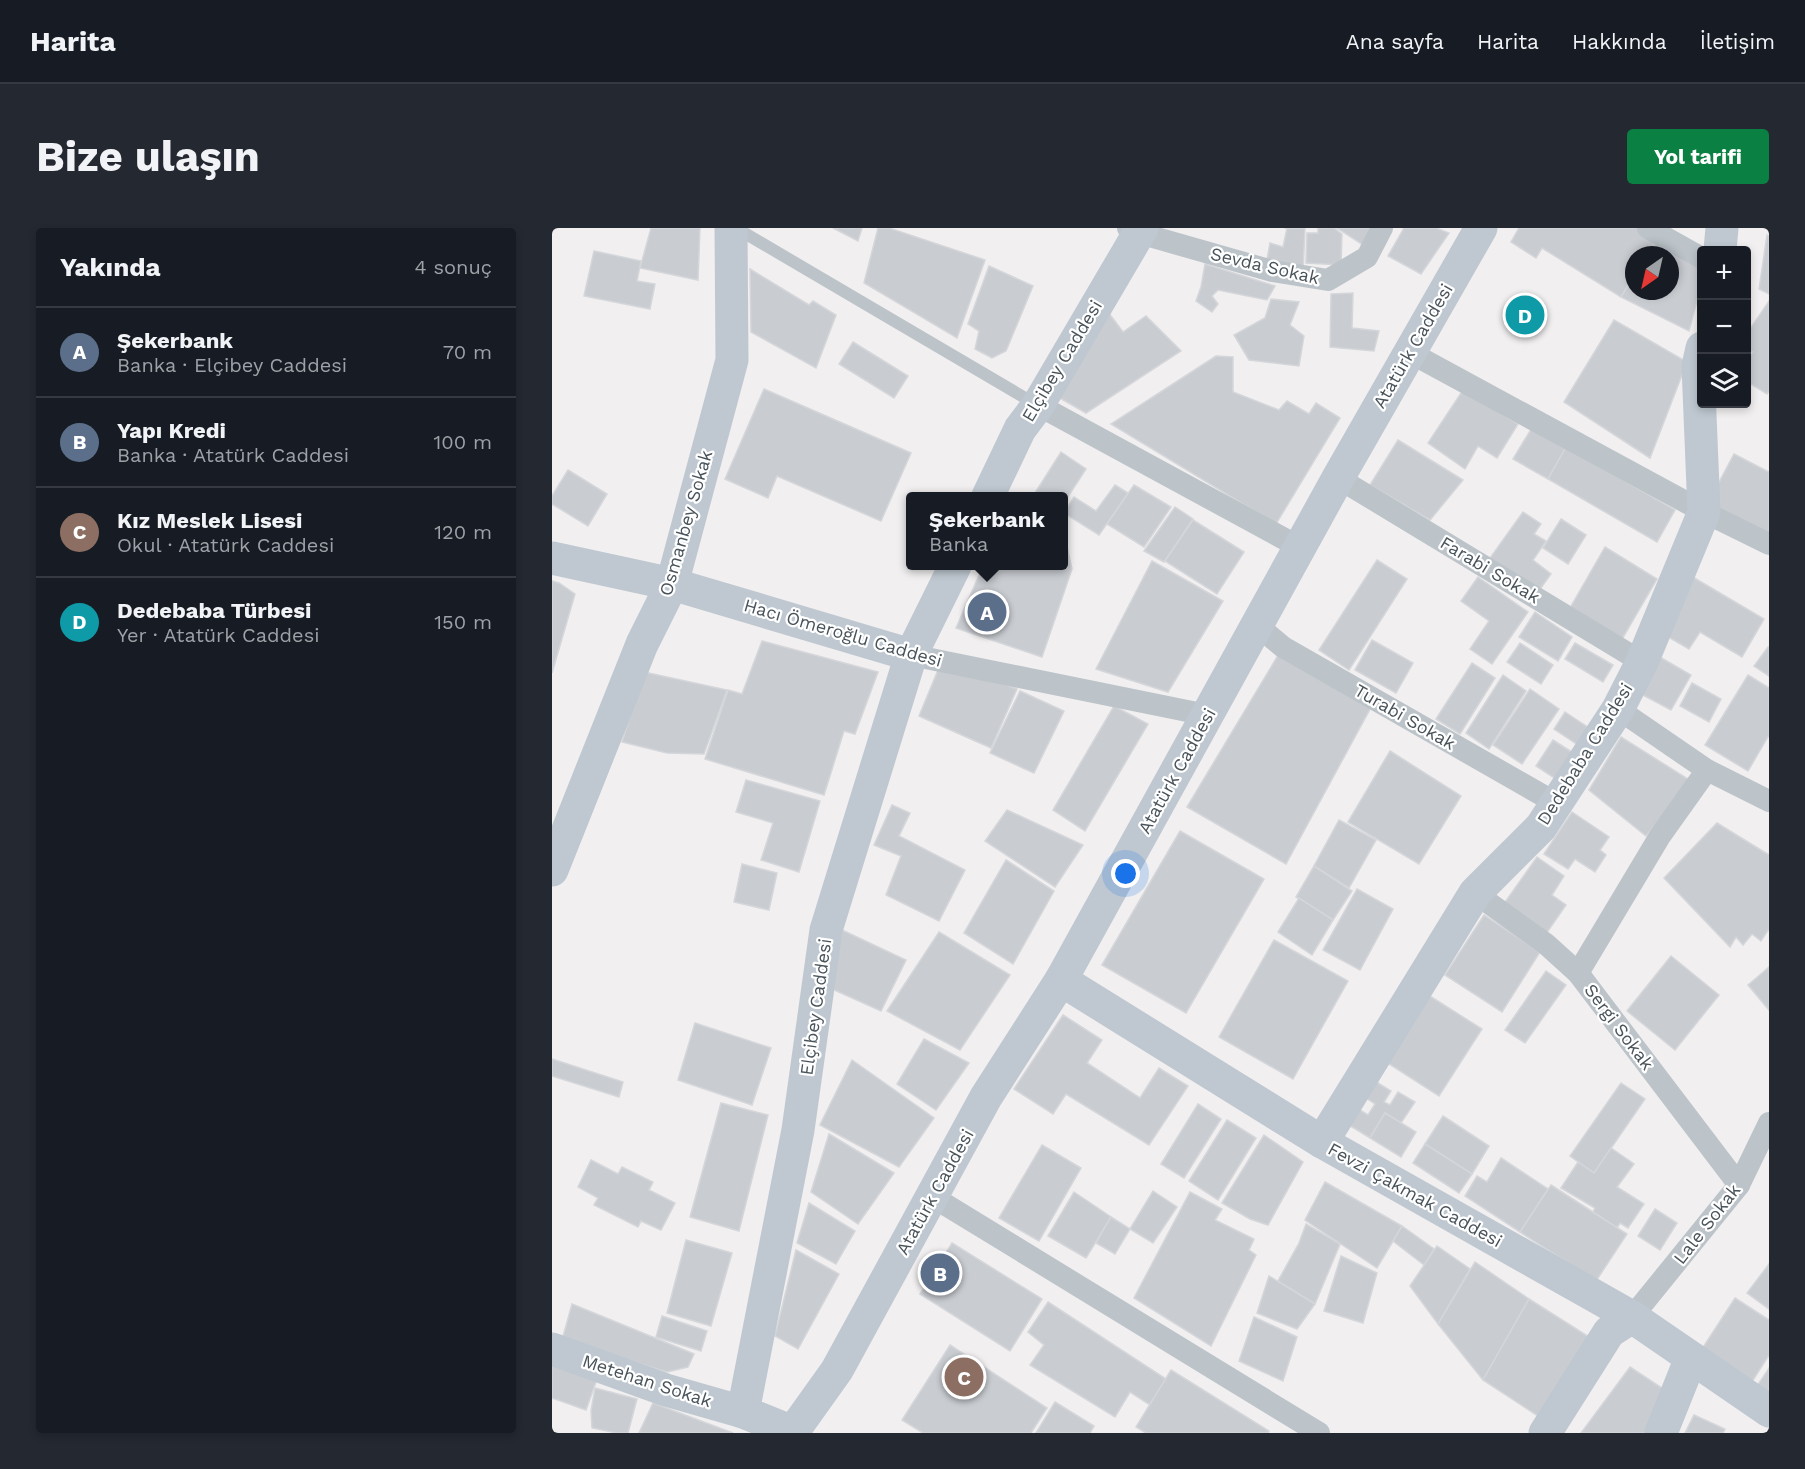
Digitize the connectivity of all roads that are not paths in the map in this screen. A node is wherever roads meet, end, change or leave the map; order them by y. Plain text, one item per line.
1 (731, 228) edge
2 (736, 228) edge
3 (1382, 228) edge
4 (1481, 228) edge
5 (1648, 228) edge
6 (1722, 228) edge
7 (1136, 230) edge
8 (1720, 246) edge
9 (1697, 256) edge
10 (1409, 352) junction
11 (1700, 354) edge
12 (1038, 405) junction
13 (1338, 478) junction
14 (989, 492) edge
15 (1704, 512) junction
16 (1769, 544) edge
17 (1301, 548) junction
18 (552, 558) edge
19 (953, 570) edge
20 (672, 584) junction
21 (1258, 626) junction
22 (911, 656) junction
23 (1642, 662) junction
24 (1618, 709) junction
25 (1207, 715) junction
26 (1707, 770) junction
27 (1769, 801) edge
28 (1556, 803) junction
29 (552, 870) edge
30 (1475, 893) junction
31 (1578, 973) junction
32 (1061, 980) junction
33 (1769, 1123) edge
34 (1322, 1142) junction
35 (1739, 1185) junction
36 (933, 1197) junction
37 (1632, 1317) junction
38 (552, 1349) edge
39 (1691, 1358) junction
40 (1769, 1410) edge
41 (743, 1412) junction
42 (793, 1432) edge
43 (1319, 1433) edge
44 (1545, 1433) edge
45 (1661, 1433) edge

1 - 20 street, Osmanbey Sokak
2 - 12 lane
3 - 7 street, Sevda Sokak
4 - 10 street, Atatürk Caddesi
5 - 9 street
6 - 8 street
7 - 12 street, Elçibey Caddesi
10 - 13 street, Atatürk Caddesi
10 - 15 street
11 - 15 street, Dedebaba Caddesi
12 - 14 street, Elçibey Caddesi
12 - 17 street
13 - 17 street, Atatürk Caddesi
13 - 23 street, Farabi Sokak
15 - 16 street
15 - 23 street, Dedebaba Caddesi
17 - 21 street, Atatürk Caddesi
18 - 20 street, Hacı Ömeroğlu Caddesi
19 - 22 street, Elçibey Caddesi
20 - 22 street, Hacı Ömeroğlu Caddesi
20 - 29 street, Osmanbey Sokak
21 - 25 street, Atatürk Caddesi
21 - 28 street, Turabi Sokak
22 - 25 street, Hacı Ömeroğlu Caddesi
22 - 41 street, Elçibey Caddesi
23 - 24 street, Dedebaba Caddesi
24 - 26 street
24 - 28 street, Dedebaba Caddesi
25 - 32 street, Atatürk Caddesi
26 - 27 street
26 - 31 street
28 - 30 street, Dedebaba Caddesi
30 - 31 street, Sergi Sokak
30 - 34 street, Dedebaba Caddesi
31 - 35 street, Sergi Sokak
32 - 34 street, Fevzi Çakmak Caddesi
32 - 36 street, Atatürk Caddesi
33 - 35 street, Lale Sokak
34 - 37 street, Fevzi Çakmak Caddesi
35 - 37 street, Lale Sokak
36 - 42 street, Atatürk Caddesi
36 - 43 street
37 - 39 street, Fevzi Çakmak Caddesi
37 - 44 street
38 - 41 street, Metehan Sokak
39 - 40 street, Fevzi Çakmak Caddesi
39 - 45 street
41 - 42 street

